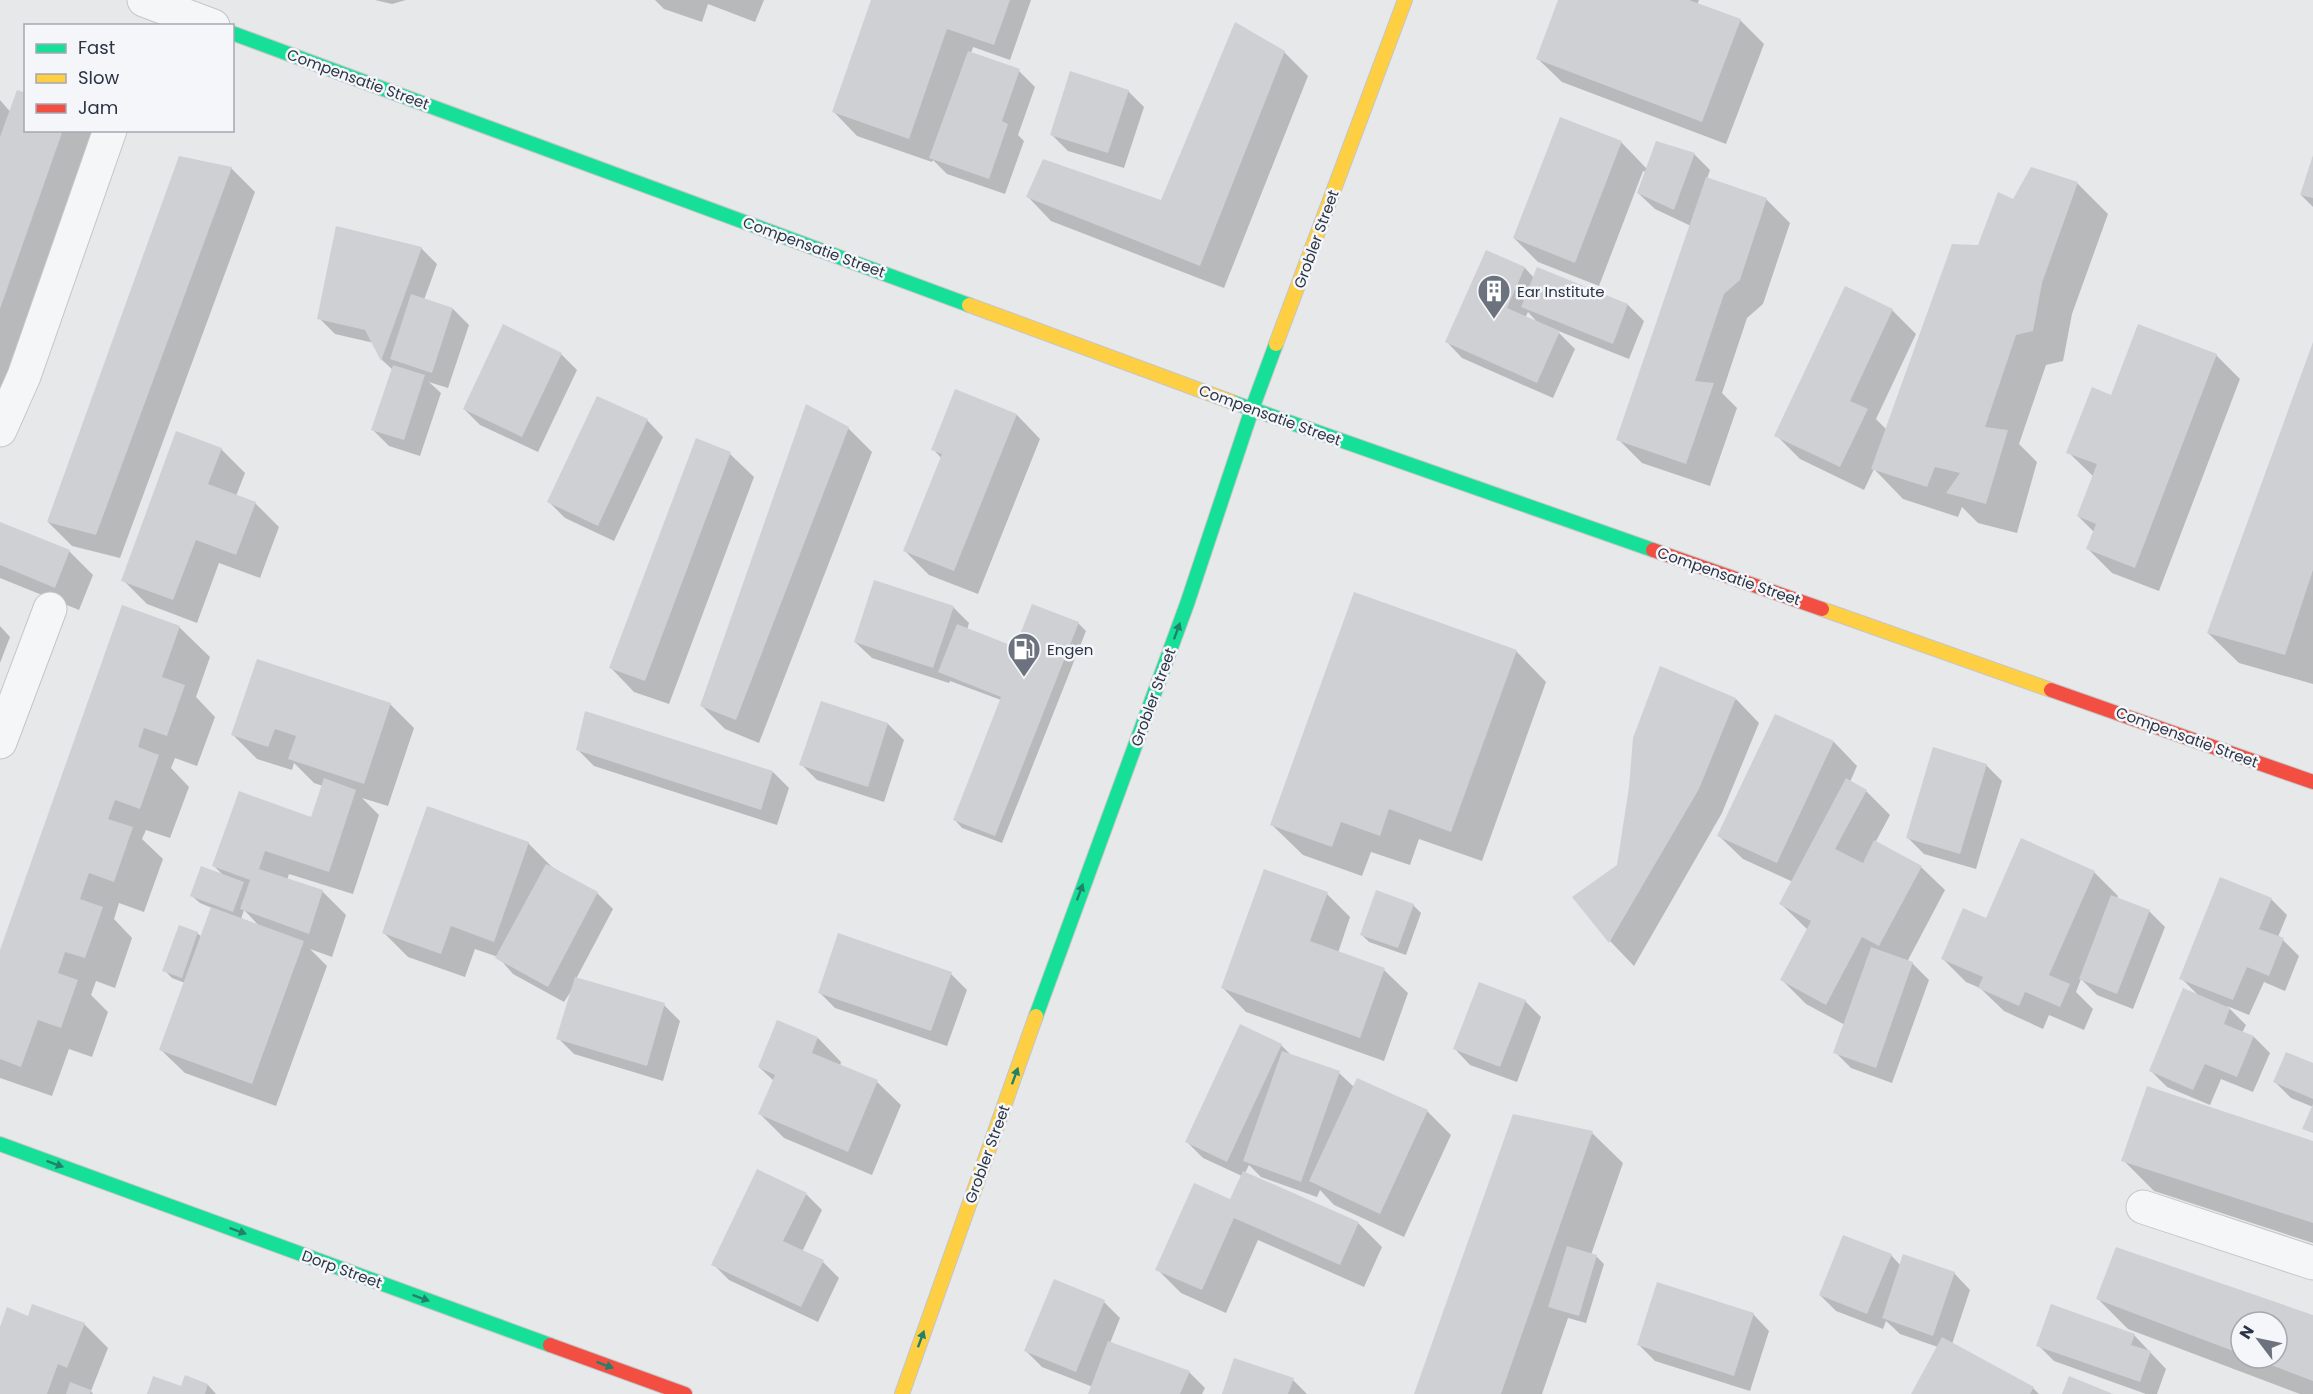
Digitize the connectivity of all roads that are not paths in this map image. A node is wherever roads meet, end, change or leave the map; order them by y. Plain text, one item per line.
1 (1405, 0) edge
2 (149, 10) edge
3 (205, 24) edge
4 (234, 34) edge
5 (109, 132) edge
6 (1252, 409) junction
7 (0, 430) edge
8 (50, 609) dead end
9 (0, 742) edge
10 (2313, 782) edge
11 (0, 1144) edge
12 (2143, 1207) dead end
13 (2313, 1263) edge
14 (685, 1394) edge
15 (902, 1394) edge

1 - 6 street, Grobler Street
2 - 3 street
4 - 6 street, Compensatie Street
5 - 7 street
6 - 10 street, Compensatie Street
15 -> 6 street, Grobler Street
8 - 9 street
11 -> 14 street, Dorp Street
12 - 13 street

